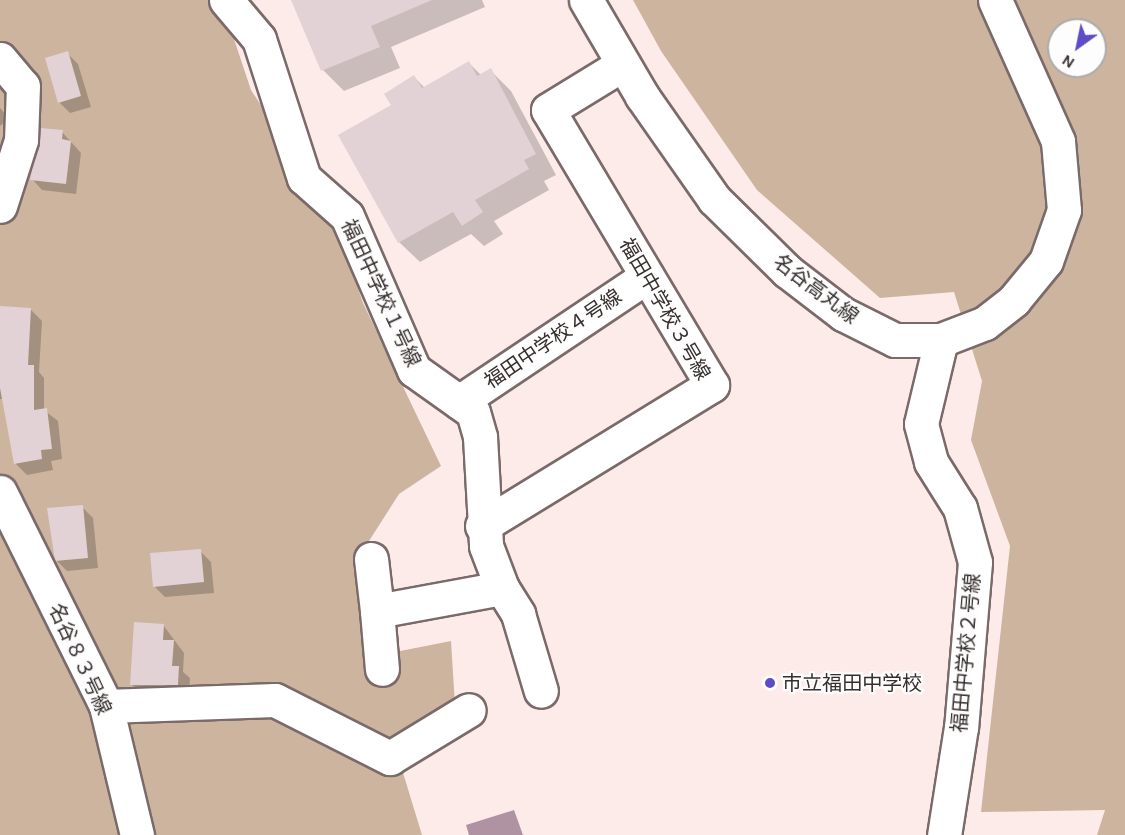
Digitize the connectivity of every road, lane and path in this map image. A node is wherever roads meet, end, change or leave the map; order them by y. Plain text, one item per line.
1 (226, 0) edge
2 (586, 0) edge
3 (995, 0) edge
4 (0, 59) edge
5 (623, 64) junction
6 (0, 206) edge
7 (647, 276) junction
8 (941, 340) junction
9 (459, 402) junction
10 (0, 492) edge
11 (482, 526) junction
12 (371, 559) dead end
13 (502, 588) junction
14 (377, 611) junction
15 (382, 669) dead end
16 (541, 691) dead end
17 (106, 706) junction
18 (469, 710) dead end
19 (137, 835) edge
20 (944, 835) edge

1 - 9 street, 福田中学校１号線
2 - 5 street, 名谷高丸線
3 - 8 street, 名谷高丸線
4 - 6 street
5 - 7 street, 福田中学校３号線
5 - 8 street, 名谷高丸線
7 - 9 street, 福田中学校４号線
7 - 11 street, 福田中学校３号線
8 - 20 street, 福田中学校２号線
9 - 11 street, 福田中学校１号線
10 - 17 street, 名谷８３号線
11 - 13 street, 福田中学校１号線
12 - 14 street
13 - 14 street
13 - 16 street, 福田中学校１号線
14 - 15 street
17 - 18 street
17 - 19 street, 名谷８３号線

